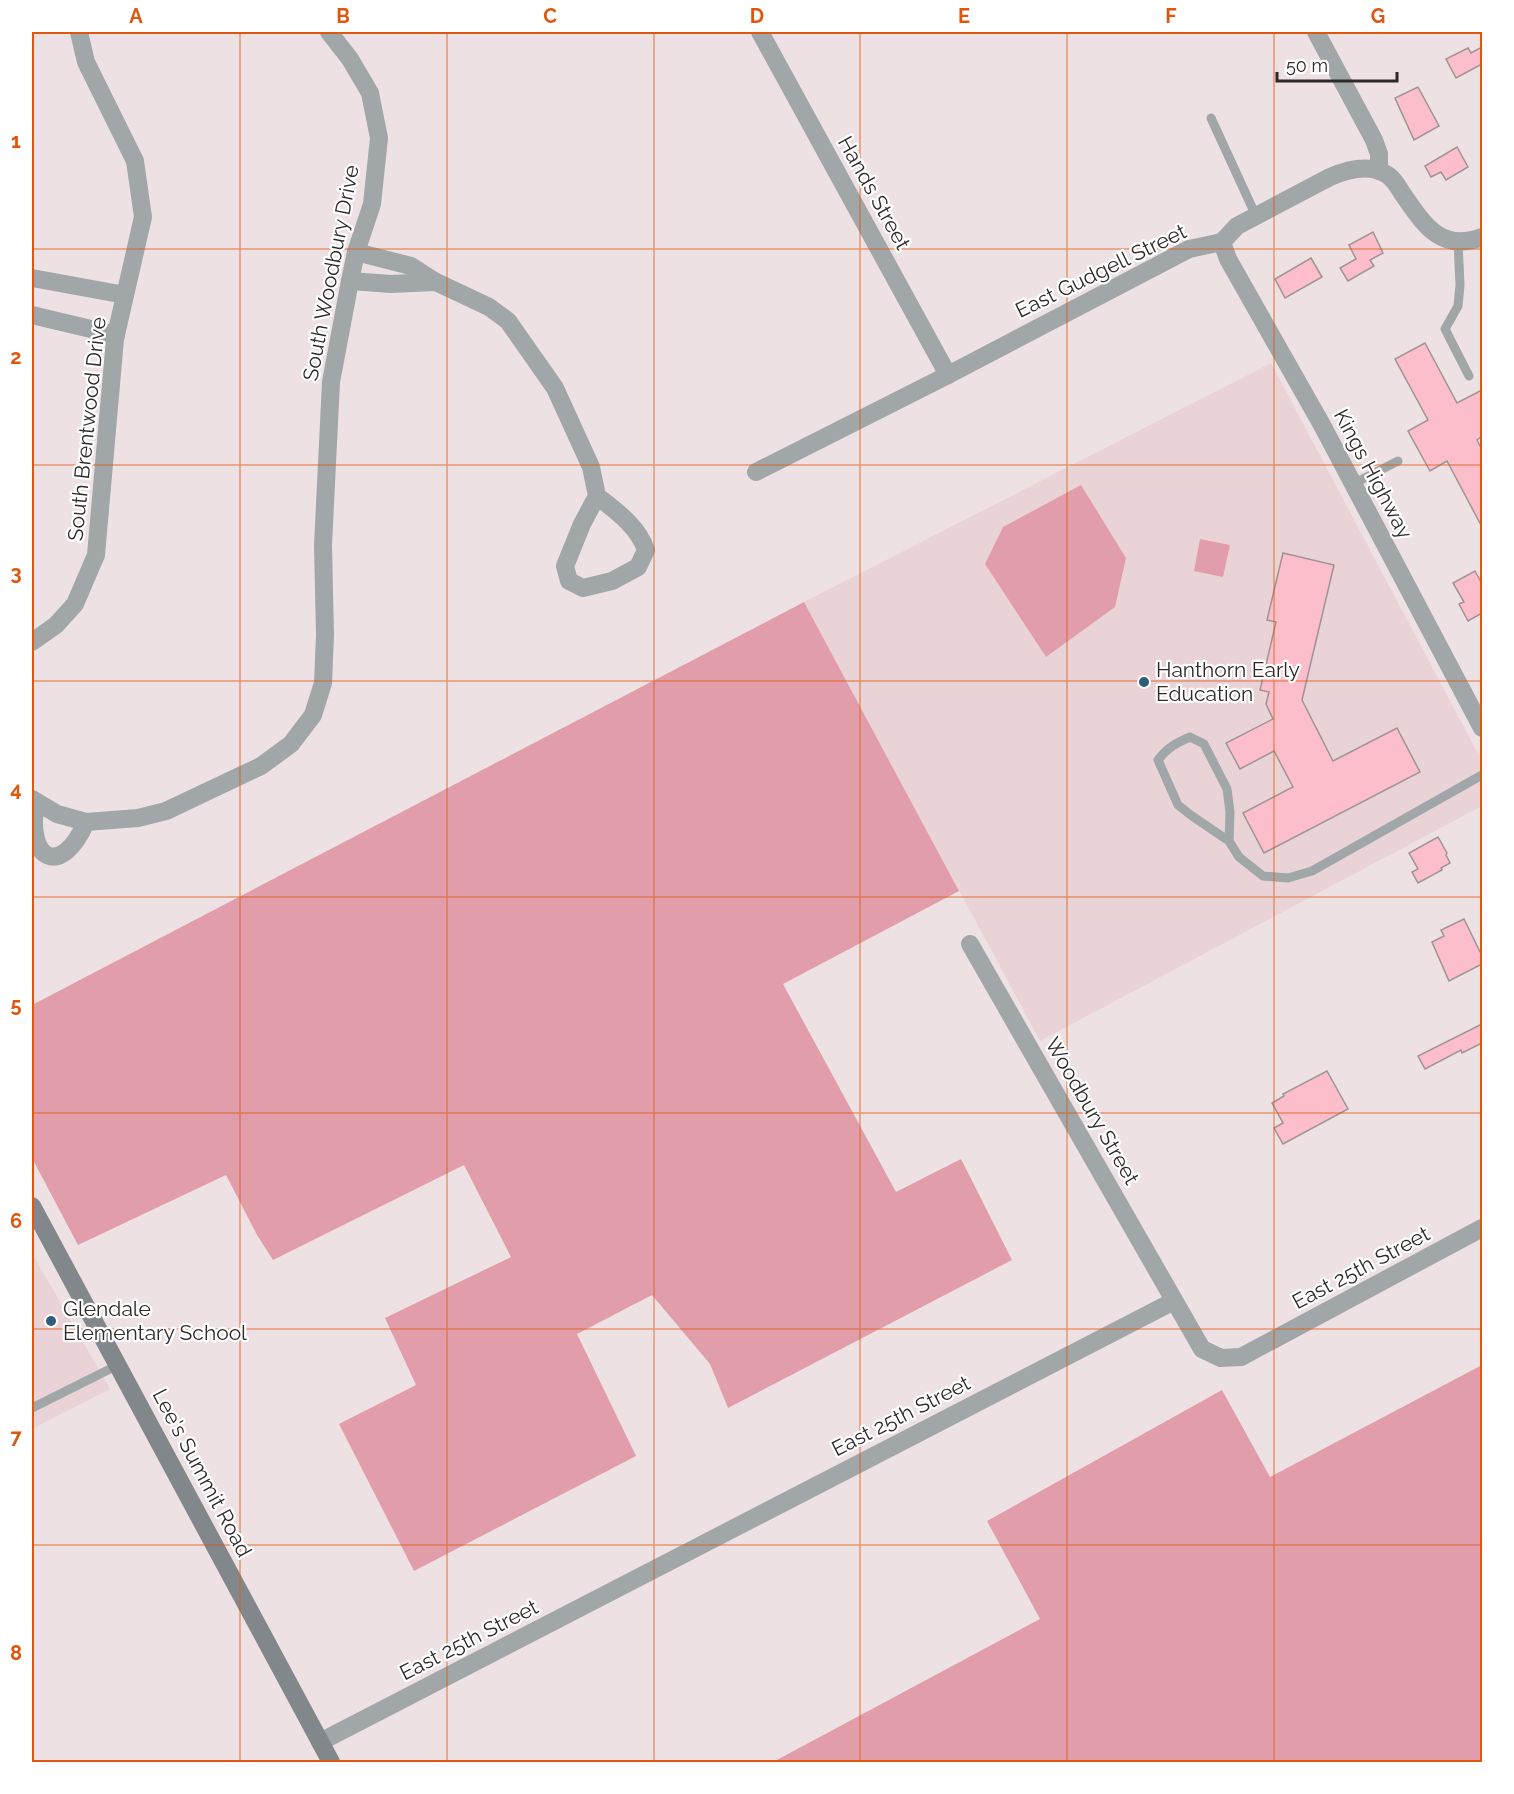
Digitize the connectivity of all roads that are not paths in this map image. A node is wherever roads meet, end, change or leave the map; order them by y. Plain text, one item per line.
1 (79, 32) edge
2 (329, 32) edge
3 (760, 32) edge
4 (1316, 32) edge
5 (1211, 118) dead end
6 (1378, 171) junction
7 (1256, 216) junction
8 (1482, 237) edge
9 (1222, 242) junction
10 (1458, 242) junction
11 (356, 252) junction
12 (32, 278) edge
13 (350, 281) junction
14 (436, 282) junction
15 (125, 295) junction
16 (32, 315) edge
17 (116, 334) junction
18 (948, 375) junction
19 (1469, 376) dead end
20 (1398, 461) dead end
21 (756, 472) dead end
22 (1353, 484) junction
23 (597, 496) junction
24 (32, 642) edge
25 (1482, 728) edge
26 (1482, 775) edge
27 (34, 801) edge
28 (86, 822) junction
29 (1229, 841) junction
30 (970, 944) dead end
31 (32, 1206) edge
32 (1482, 1228) edge
33 (1174, 1301) junction
34 (118, 1365) junction
35 (32, 1408) edge
36 (320, 1742) junction
37 (331, 1762) edge

1 - 15 street, South Brentwood Drive
2 - 11 street, South Woodbury Drive
3 - 18 street, Hands Street
4 - 6 street
5 - 7 lane
6 - 7 street, East Gudgell Street
6 - 10 street
7 - 9 street, East Gudgell Street
8 - 10 street
9 - 18 street, East Gudgell Street
9 - 22 street, Kings Highway
10 - 19 lane
11 - 13 street, South Woodbury Drive
11 - 14 street
12 - 15 street
13 - 14 street
13 - 28 street, South Woodbury Drive
14 - 23 street
15 - 17 street, South Brentwood Drive
16 - 17 street
17 - 24 street, South Brentwood Drive
18 - 21 street, East Gudgell Street
20 - 22 lane
22 - 25 street, Kings Highway
23 - 23 street
26 - 29 lane
27 - 28 street, South Woodbury Drive
27 - 28 street
29 - 29 lane
30 - 33 street, Woodbury Street
31 - 34 main road, Lee's Summit Road
32 - 33 street, East 25th Street
33 - 36 street, East 25th Street
34 - 35 lane
34 - 36 main road, Lee's Summit Road
36 - 37 main road, Lee's Summit Road

